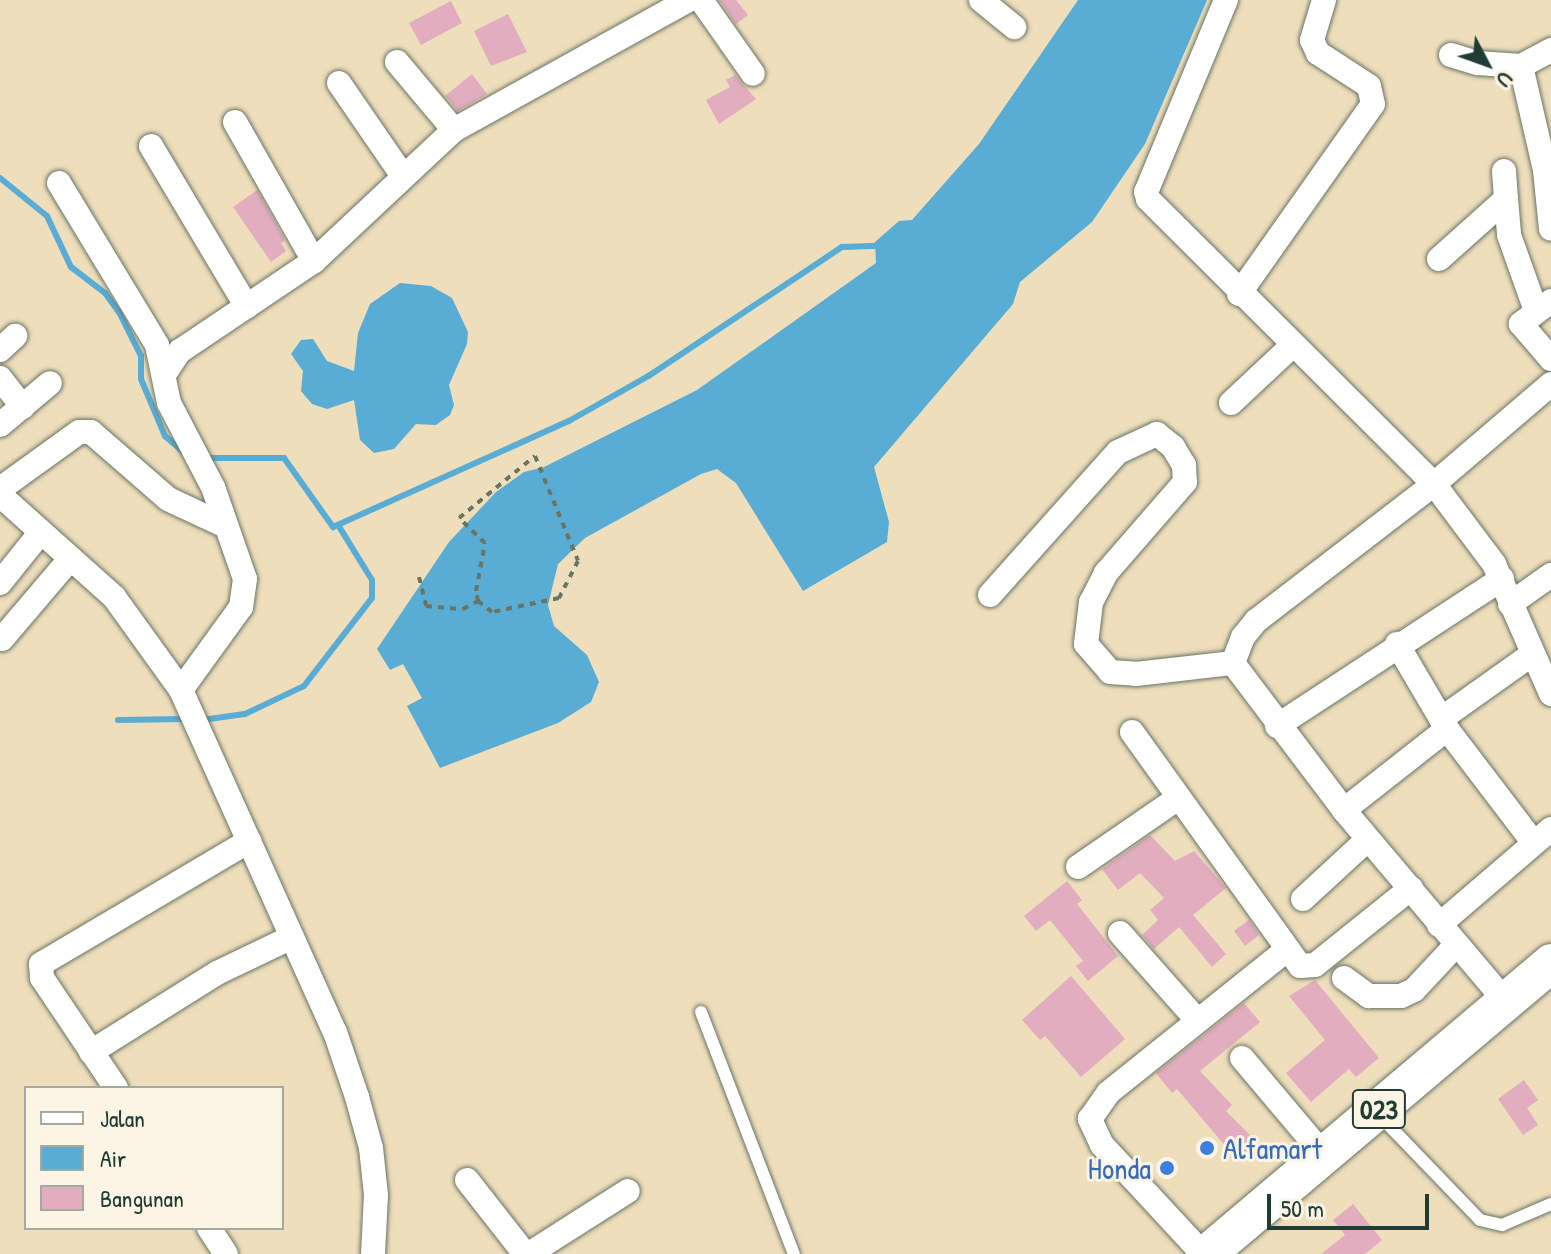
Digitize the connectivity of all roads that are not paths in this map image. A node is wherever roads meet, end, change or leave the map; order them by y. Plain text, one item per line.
1 (689, 0) edge
2 (701, 0) edge
3 (981, 0) edge
4 (1226, 0) edge
5 (1324, 0) edge
6 (1014, 27) dead end
7 (1551, 50) edge
8 (1451, 55) dead end
9 (397, 62) dead end
10 (1521, 66) junction
11 (753, 74) dead end
12 (339, 83) dead end
13 (235, 122) dead end
14 (454, 130) junction
15 (151, 146) dead end
16 (1504, 171) dead end
17 (403, 176) junction
18 (59, 183) dead end
19 (1506, 199) junction
20 (1551, 229) edge
21 (1439, 259) dead end
22 (314, 261) junction
23 (1239, 294) junction
24 (1543, 306) edge
25 (247, 307) junction
26 (1292, 346) junction
27 (1551, 359) edge
28 (165, 373) junction
29 (0, 378) edge
30 (50, 383) dead end
31 (1551, 384) edge
32 (1231, 403) dead end
33 (23, 407) junction
34 (0, 425) edge
35 (1434, 484) junction
36 (0, 492) edge
37 (226, 526) junction
38 (41, 532) junction
39 (71, 558) junction
40 (1551, 575) edge
41 (1502, 579) junction
42 (0, 583) edge
43 (990, 595) dead end
44 (1510, 604) junction
45 (2, 639) dead end
46 (1397, 644) junction
47 (1531, 655) junction
48 (1233, 663) junction
49 (181, 690) junction
50 (1551, 694) edge
51 (1444, 724) junction
52 (1277, 726) junction
53 (1132, 732) dead end
54 (1178, 798) junction
55 (1344, 810) junction
56 (1543, 836) edge
57 (1368, 839) junction
58 (249, 841) junction
59 (1078, 867) dead end
60 (1411, 888) junction
61 (1303, 899) dead end
62 (1439, 925) junction
63 (1120, 933) dead end
64 (292, 937) junction
65 (1456, 945) junction
66 (1285, 951) junction
67 (1550, 968) edge
68 (1344, 978) dead end
69 (1506, 1002) junction
70 (701, 1012) dead end
71 (1197, 1020) junction
72 (91, 1052) junction
73 (1242, 1058) dead end
74 (115, 1086) edge
75 (1376, 1111) junction
76 (1324, 1155) junction
77 (467, 1180) dead end
78 (628, 1191) dead end
79 (1551, 1204) edge
80 (210, 1230) edge
81 (226, 1254) edge
82 (373, 1254) edge
83 (527, 1254) edge
84 (794, 1254) edge
85 (1205, 1254) edge

1 - 14 street
2 - 11 street
3 - 6 street
4 - 23 street
5 - 23 street
7 - 10 street
8 - 10 street
9 - 14 street
10 - 20 street
12 - 17 street
13 - 22 street
14 - 17 street
15 - 25 street
16 - 19 street
17 - 22 street
18 - 28 street
19 - 21 street
19 - 24 street
22 - 25 street
23 - 26 street
24 - 27 street
25 - 28 street
26 - 32 street
26 - 35 street
28 - 37 street
29 - 33 street
30 - 33 street
31 - 35 street
33 - 34 street
35 - 41 street
35 - 48 street
36 - 37 street
36 - 38 street
37 - 49 street
38 - 39 street
38 - 42 street
39 - 45 street
39 - 49 street
40 - 44 street
41 - 44 street
41 - 46 street
43 - 48 street
44 - 47 street
46 - 51 street
46 - 52 street
47 - 50 street
47 - 51 street
48 - 52 street
49 - 58 street
51 - 55 street
51 - 56 street
52 - 55 street
53 - 54 street
54 - 59 street
54 - 66 street
55 - 57 street
56 - 62 street
57 - 60 street
57 - 61 street
58 - 64 street
58 - 72 street
60 - 62 street
60 - 66 street
62 - 65 street
63 - 71 street
64 - 72 street
64 - 82 street
65 - 68 street
65 - 69 street
66 - 71 street
67 - 69 main road, 023
69 - 75 main road, 023
70 - 84 lane
71 - 85 street
72 - 74 street
73 - 76 street
75 - 76 main road, 023
75 - 79 lane
76 - 85 main road, 023
77 - 83 street
78 - 83 street
80 - 81 street

